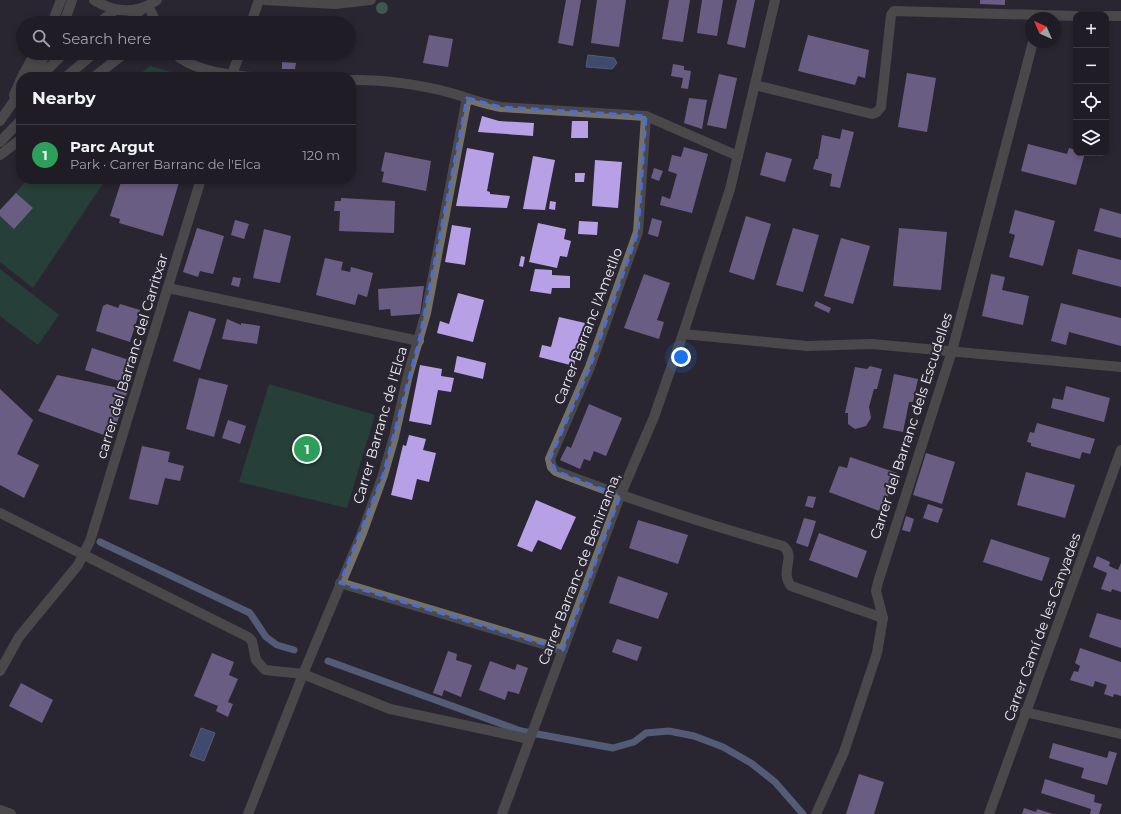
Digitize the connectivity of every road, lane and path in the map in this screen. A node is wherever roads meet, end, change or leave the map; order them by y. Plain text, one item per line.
1 (61, 0) edge
2 (72, 0) edge
3 (94, 0) edge
4 (157, 0) edge
5 (259, 0) edge
6 (264, 0) edge
7 (371, 0) edge
8 (775, 0) edge
9 (146, 7) junction
10 (115, 10) junction
11 (55, 16) edge
12 (66, 16) edge
13 (108, 16) edge
14 (135, 16) edge
15 (152, 16) edge
16 (253, 16) edge
17 (1025, 16) edge
18 (1061, 16) edge
19 (1073, 16) edge
20 (1109, 16) edge
21 (1121, 16) edge
22 (1031, 48) edge
23 (31, 60) edge
24 (42, 60) edge
25 (57, 60) edge
26 (86, 60) edge
27 (116, 60) edge
28 (183, 60) edge
29 (238, 60) edge
30 (24, 72) edge
31 (34, 72) edge
32 (45, 72) edge
33 (72, 72) edge
34 (100, 72) edge
35 (218, 72) edge
36 (233, 72) edge
37 (356, 80) edge
38 (755, 84) junction
39 (16, 90) edge
40 (16, 98) edge
41 (467, 98) junction
42 (16, 101) edge
43 (9, 108) junction
44 (646, 116) junction
45 (0, 121) edge
46 (16, 125) edge
47 (0, 142) edge
48 (16, 143) edge
49 (4, 152) edge
50 (738, 156) junction
51 (0, 161) edge
52 (199, 184) edge
53 (168, 288) junction
54 (683, 334) junction
55 (419, 341) junction
56 (952, 351) junction
57 (1121, 367) edge
58 (1121, 450) edge
59 (620, 496) junction
60 (0, 513) edge
61 (83, 555) junction
62 (340, 583) junction
63 (883, 618) junction
64 (563, 650) junction
65 (0, 671) edge
66 (303, 674) junction
67 (1025, 712) junction
68 (1121, 734) edge
69 (530, 739) junction
70 (0, 810) edge
71 (11, 814) edge
72 (248, 814) edge
73 (502, 814) edge
74 (816, 814) edge
75 (989, 814) edge

1 - 11 street
2 - 12 street
3 - 10 street
4 - 9 street
5 - 16 street
6 - 7 street
8 - 38 street, Carrer Barranc de Benirrama,
9 - 10 street
9 - 14 street
9 - 15 street
10 - 13 street
17 - 38 street
18 - 19 street
20 - 21 street
22 - 56 street, Carrer del Barranc dels Escudelles
23 - 30 street
24 - 31 street
25 - 32 street
26 - 33 street
27 - 34 street
28 - 35 street
29 - 36 street
37 - 41 street
38 - 50 street, Carrer Barranc de Benirrama,
39 - 43 street
40 - 43 street
41 - 44 street
41 - 55 street, Carrer Barranc de l'Elca
42 - 43 street
43 - 45 street
44 - 50 street
44 - 59 street, Carrer Barranc l'Ametllo
46 - 47 street
48 - 49 street
49 - 51 street
50 - 54 street, Carrer Barranc de Benirrama,
52 - 53 street, carrer del Barranc del Carritxar
53 - 55 street
53 - 61 street, carrer del Barranc del Carritxar
54 - 56 street
54 - 59 street, Carrer Barranc de Benirrama,
55 - 62 street, Carrer Barranc de l'Elca
56 - 57 street
56 - 63 street, Carrer del Barranc dels Escudelles
58 - 67 street, Carrer Camí de les Canyades
59 - 63 street
59 - 64 street, Carrer Barranc de Benirrama,
60 - 61 street
61 - 65 street, carrer del Barranc del Carritxar
61 - 66 street
62 - 64 street
62 - 66 street, Carrer Barranc de l'Elca
63 - 74 street, Carrer del Barranc dels Escudelles
64 - 69 street, Carrer Barranc de Benirrama,
66 - 69 street
66 - 72 street, Carrer Barranc de l'Elca
67 - 68 street
67 - 75 street, Carrer Camí de les Canyades
69 - 73 street, Carrer Barranc de Benirrama,
70 - 71 street

